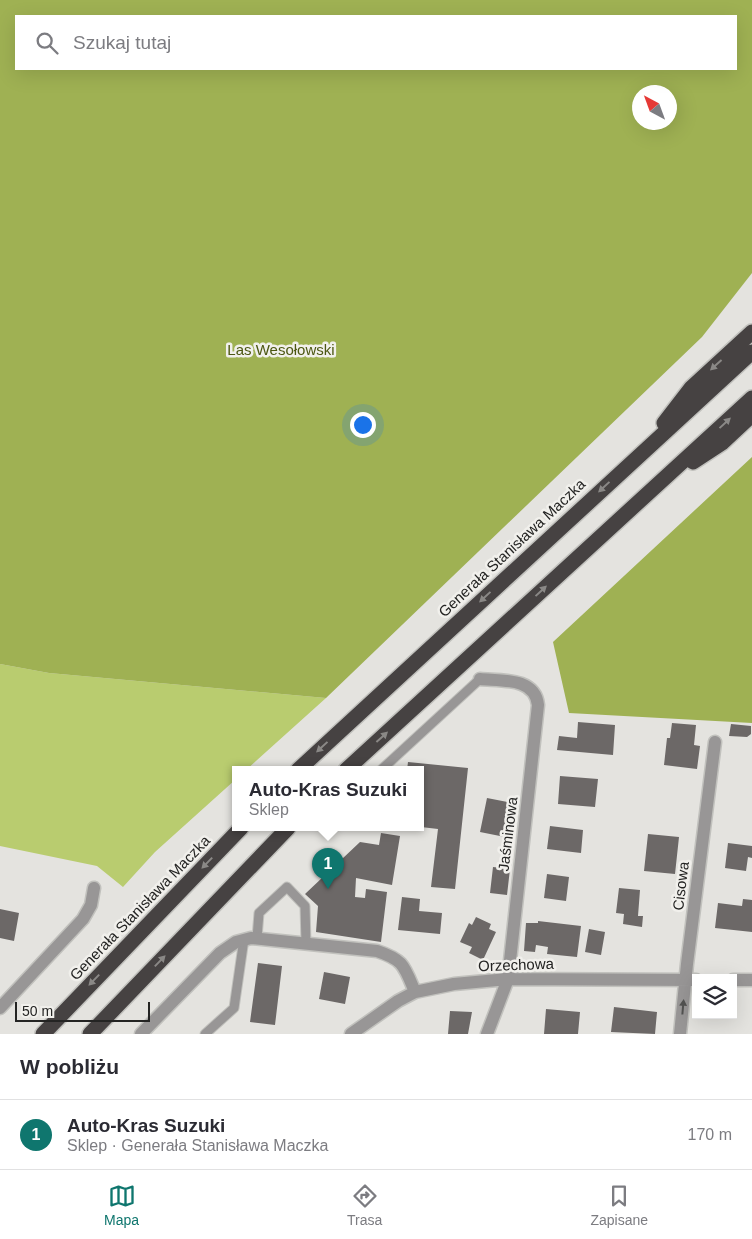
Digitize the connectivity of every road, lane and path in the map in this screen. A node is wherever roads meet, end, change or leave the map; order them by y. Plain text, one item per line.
1 (752, 332) edge
2 (752, 352) edge
3 (752, 398) edge
4 (752, 415) edge
5 (640, 454) junction
6 (664, 480) junction
7 (480, 679) joint
8 (715, 742) dead end
9 (302, 766) edge
10 (350, 766) edge
11 (385, 766) edge
12 (238, 831) edge
13 (285, 831) edge
14 (94, 888) dead end
15 (251, 938) junction
16 (306, 943) junction
17 (508, 979) junction
18 (691, 980) edge
19 (737, 980) edge
20 (752, 980) edge
21 (415, 992) junction
22 (0, 1008) edge
23 (43, 1034) edge
24 (90, 1034) edge
25 (141, 1034) edge
26 (205, 1034) edge
27 (351, 1034) edge
28 (487, 1034) edge
29 (680, 1034) edge

1 -> 5 highway
2 - 5 highway, Generała Stanisława Maczka
6 -> 3 highway
4 - 6 highway
5 -> 9 highway, Generała Stanisława Maczka
10 -> 6 highway
7 - 11 lane
7 - 17 street, Jaśminowa
8 - 18 street, Cisowa
12 -> 23 highway, Generała Stanisława Maczka
24 -> 13 highway
14 - 22 street
15 - 16 street
15 - 16 lane
15 - 25 street
15 - 26 lane
16 - 21 street
17 - 18 street, Orzechowa
17 - 21 street, Orzechowa
17 - 28 street, Jaśminowa
29 -> 18 street, Cisowa
19 - 20 street
21 - 27 street, Orzechowa

